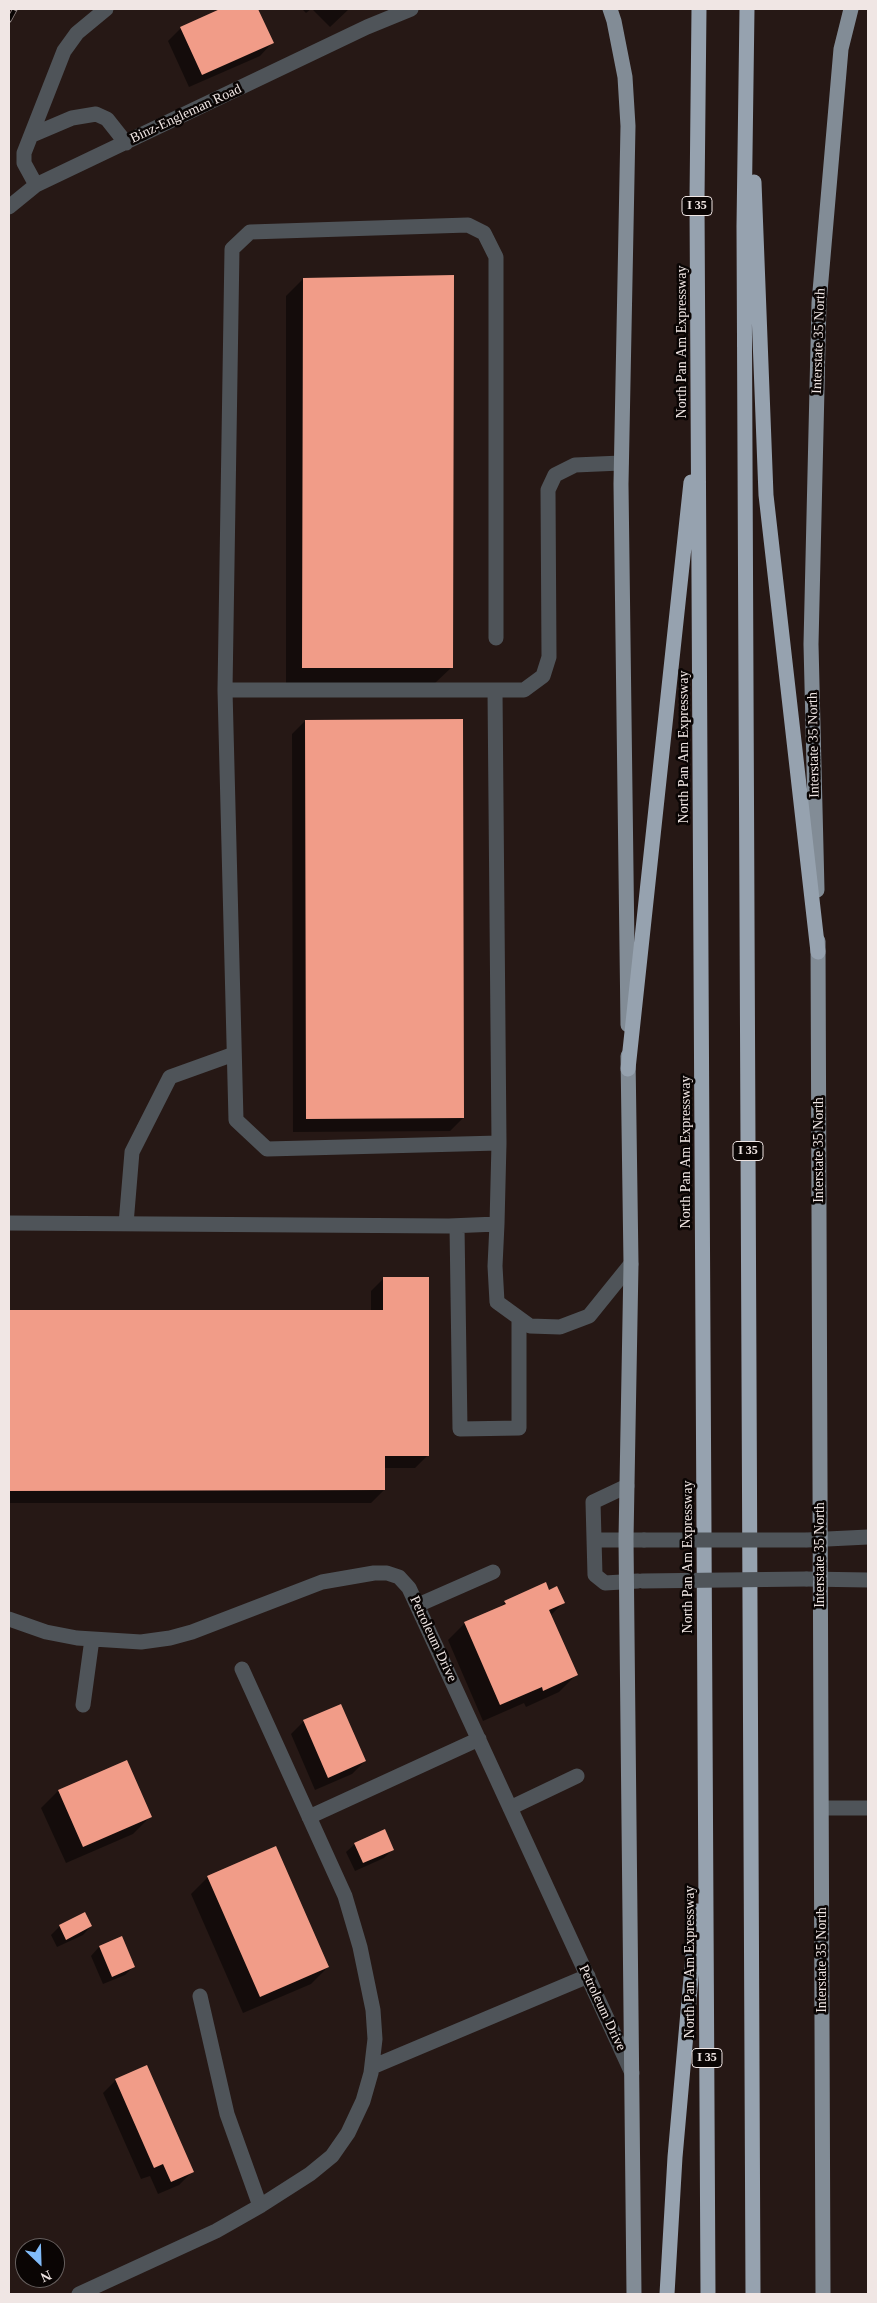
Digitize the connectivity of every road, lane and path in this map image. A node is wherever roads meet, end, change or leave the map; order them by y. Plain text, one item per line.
1 (106, 9) edge
2 (396, 9) edge
3 (411, 9) edge
4 (610, 9) edge
5 (699, 9) edge
6 (747, 9) edge
7 (851, 9) edge
8 (859, 9) edge
9 (367, 27) junction
10 (841, 49) junction
11 (32, 135) junction
12 (126, 142) junction
13 (36, 185) junction
14 (9, 207) edge
15 (699, 403) junction
16 (621, 463) junction
17 (496, 638) dead end
18 (225, 690) junction
19 (494, 690) junction
20 (818, 952) junction
21 (234, 1054) junction
22 (628, 1069) junction
23 (499, 1143) junction
24 (9, 1223) edge
25 (126, 1224) junction
26 (497, 1224) junction
27 (457, 1226) junction
28 (630, 1264) junction
29 (519, 1318) junction
30 (627, 1486) junction
31 (868, 1538) edge
32 (626, 1539) junction
33 (594, 1540) junction
34 (813, 1540) junction
35 (493, 1572) dead end
36 (813, 1579) junction
37 (868, 1580) edge
38 (627, 1582) junction
39 (418, 1605) junction
40 (9, 1619) edge
41 (92, 1639) junction
42 (242, 1669) dead end
43 (83, 1705) dead end
44 (479, 1740) junction
45 (577, 1776) dead end
46 (510, 1808) junction
47 (822, 1808) junction
48 (868, 1808) edge
49 (309, 1817) junction
50 (706, 1822) junction
51 (588, 1976) junction
52 (200, 1996) dead end
53 (372, 2067) junction
54 (632, 2073) junction
55 (260, 2206) junction
56 (78, 2294) edge
57 (634, 2294) edge
58 (667, 2294) edge
59 (708, 2294) edge
60 (753, 2294) edge
61 (823, 2294) edge

1 - 11 street
2 - 9 street, Binz-Engleman Road
3 - 9 street, Binz-Engleman Road
4 - 16 main road
5 - 15 highway, North Pan Am Expressway / I 35
6 - 20 highway
6 - 60 highway, I 35
7 - 10 main road, Interstate 35 North
8 - 10 main road
9 - 12 street, Binz-Engleman Road
10 - 20 main road, Interstate 35 North
11 - 12 street
11 - 13 street
12 - 13 street, Binz-Engleman Road
13 - 14 street, Binz-Engleman Road
15 - 22 highway
15 - 50 highway, North Pan Am Expressway / I 35
16 - 19 street
16 - 22 main road
17 - 18 street
18 - 19 street
18 - 21 street
19 - 23 street
20 - 34 main road, Interstate 35 North
21 - 23 street
21 - 25 street
22 - 28 main road
23 - 26 street
24 - 25 street
25 - 27 street
26 - 27 street
26 - 29 street
27 - 29 street
28 - 29 street
28 - 30 main road
30 - 32 main road
30 - 33 street
31 - 34 street
32 - 33 street
32 - 34 street, bridge
32 - 38 main road
33 - 38 street
34 - 36 main road, Interstate 35 North
35 - 39 street
36 - 37 street
36 - 38 street, bridge
36 - 47 main road, Interstate 35 North
38 - 54 main road
39 - 41 street, Petroleum Drive
39 - 44 street, Petroleum Drive
40 - 41 street, Petroleum Drive
41 - 43 street
42 - 49 street
44 - 46 street, Petroleum Drive
44 - 49 street
45 - 46 street
46 - 51 street, Petroleum Drive
47 - 48 street
47 - 61 main road, Interstate 35 North
49 - 53 street
50 - 58 highway
50 - 59 highway, North Pan Am Expressway / I 35
51 - 53 street
51 - 54 street, Petroleum Drive
52 - 55 street
53 - 55 street
54 - 57 main road
55 - 56 street

